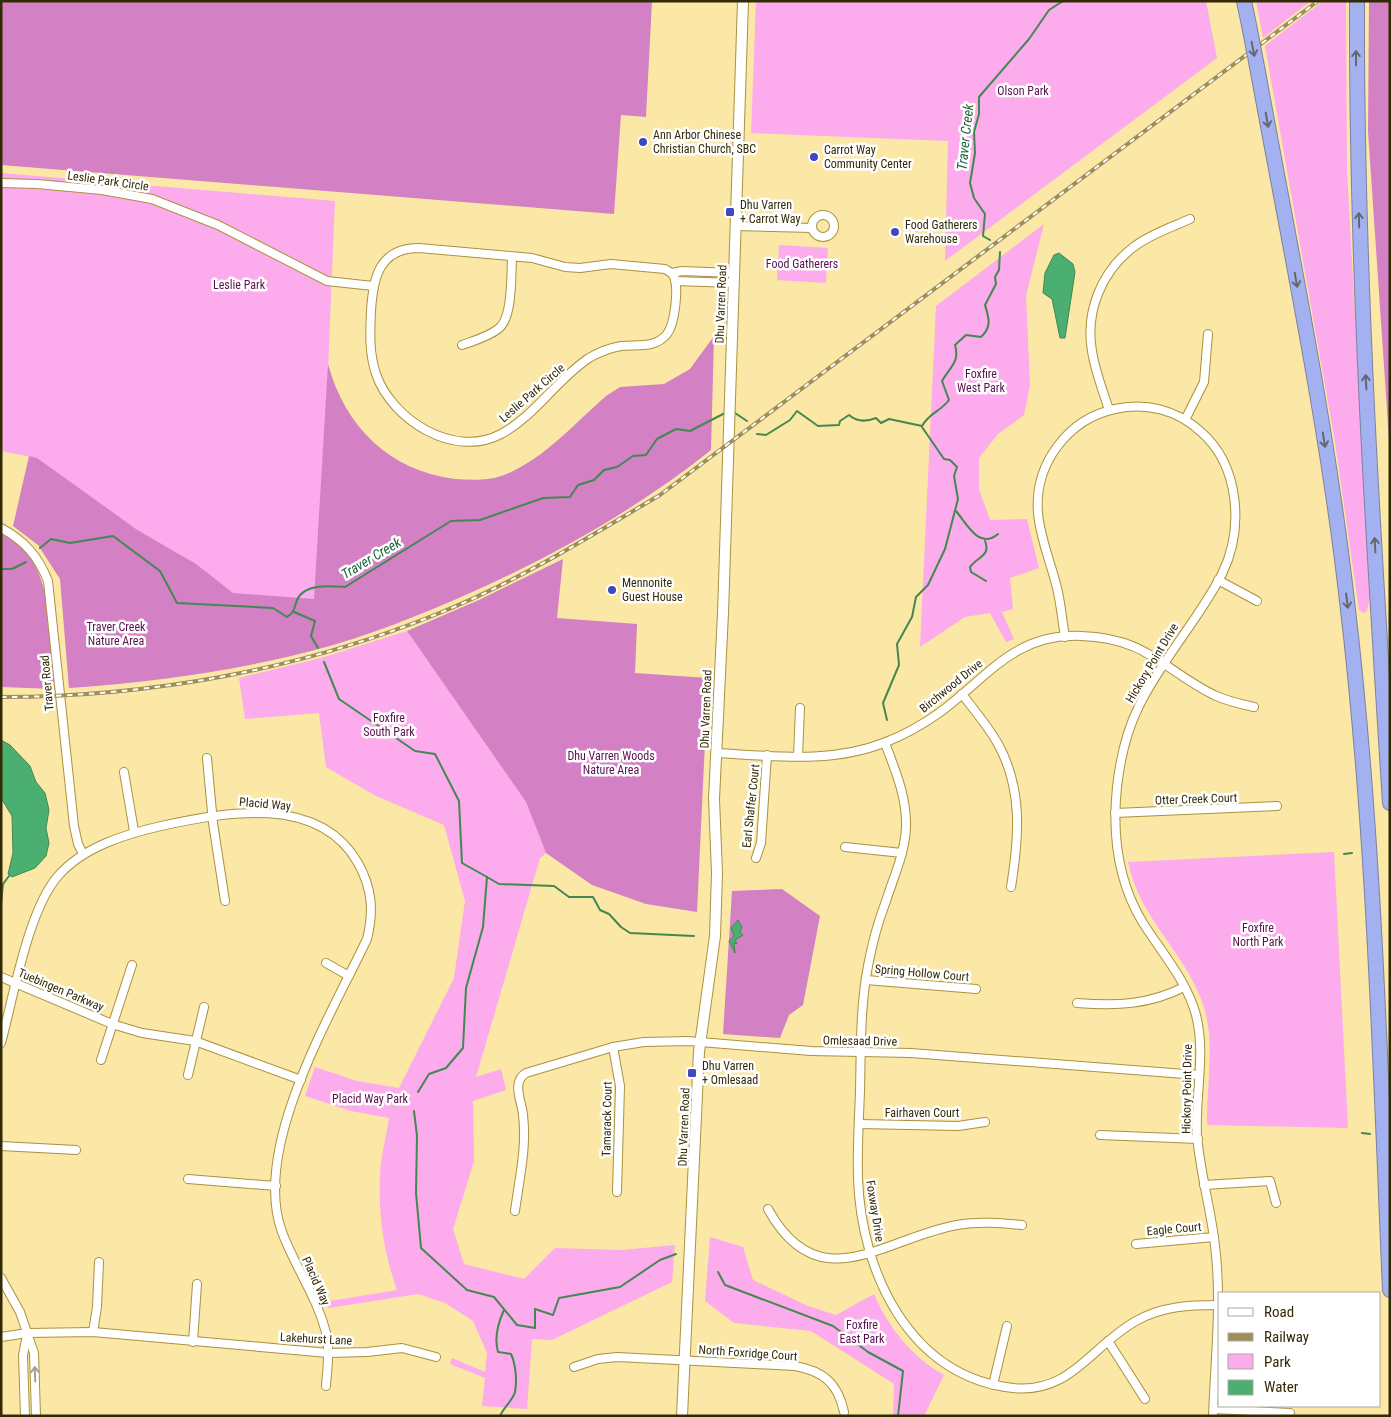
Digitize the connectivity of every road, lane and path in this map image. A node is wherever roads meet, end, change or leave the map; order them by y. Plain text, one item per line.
1 (743, 1) edge
2 (1244, 1) edge
3 (1357, 1) edge
4 (1, 183) edge
5 (1190, 218) dead end
6 (735, 226) junction
7 (812, 228) dead end
8 (512, 257) junction
9 (698, 271) junction
10 (674, 277) junction
11 (734, 278) junction
12 (697, 280) junction
13 (373, 286) junction
14 (1208, 334) dead end
15 (462, 346) dead end
16 (1109, 410) junction
17 (1186, 418) junction
18 (1, 528) edge
19 (1218, 580) junction
20 (1257, 602) dead end
21 (1064, 636) junction
22 (1164, 662) junction
23 (962, 694) junction
24 (800, 708) dead end
25 (1254, 708) dead end
26 (885, 743) junction
27 (717, 753) junction
28 (767, 755) junction
29 (798, 756) junction
30 (207, 758) dead end
31 (124, 772) dead end
32 (1390, 803) edge
33 (1277, 806) dead end
34 (1115, 814) junction
35 (212, 815) junction
36 (134, 831) junction
37 (844, 847) dead end
38 (902, 853) junction
39 (83, 854) junction
40 (756, 858) dead end
41 (1011, 887) dead end
42 (225, 901) dead end
43 (326, 963) dead end
44 (132, 965) dead end
45 (349, 976) junction
46 (1, 977) edge
47 (866, 980) junction
48 (15, 982) junction
49 (1184, 986) junction
50 (976, 989) dead end
51 (1077, 1003) dead end
52 (204, 1007) dead end
53 (112, 1024) junction
54 (195, 1041) junction
55 (701, 1042) junction
56 (1, 1043) edge
57 (613, 1047) junction
58 (861, 1053) junction
59 (100, 1060) dead end
60 (188, 1075) dead end
61 (1198, 1075) junction
62 (301, 1080) junction
63 (985, 1122) dead end
64 (859, 1124) junction
65 (1100, 1134) dead end
66 (1198, 1139) junction
67 (1, 1146) edge
68 (76, 1150) dead end
69 (188, 1179) dead end
70 (1204, 1185) junction
71 (276, 1186) junction
72 (617, 1192) dead end
73 (1276, 1203) dead end
74 (768, 1209) dead end
75 (514, 1211) dead end
76 (1022, 1225) dead end
77 (1214, 1237) junction
78 (1136, 1244) dead end
79 (871, 1253) junction
80 (99, 1262) dead end
81 (1, 1278) edge
82 (198, 1284) dead end
83 (1390, 1290) edge
84 (1218, 1292) edge
85 (1218, 1305) edge
86 (1007, 1326) dead end
87 (1218, 1327) edge
88 (93, 1332) junction
89 (27, 1333) junction
90 (1, 1337) edge
91 (1108, 1341) junction
92 (193, 1342) junction
93 (328, 1353) junction
94 (436, 1357) dead end
95 (686, 1360) junction
96 (574, 1367) dead end
97 (994, 1385) junction
98 (326, 1386) dead end
99 (1145, 1399) dead end
100 (844, 1412) dead end
101 (1214, 1413) edge
102 (1290, 1413) dead end
103 (25, 1416) edge
104 (36, 1416) edge
105 (682, 1416) edge

1 - 6 main road, Dhu Varren Road
2 -> 83 highway, bridge
32 -> 3 highway
4 - 13 street, Leslie Park Circle
5 - 16 street
6 - 7 street
6 - 11 main road, Dhu Varren Road
8 - 10 street, Leslie Park Circle
8 - 13 street, Leslie Park Circle
8 - 15 street
9 - 10 street, Leslie Park Circle
9 - 11 street, Leslie Park Circle
9 - 12 street
10 - 12 street, Leslie Park Circle
10 - 13 street, Leslie Park Circle
11 - 12 street, Leslie Park Circle
11 - 27 main road, Dhu Varren Road
14 - 17 street
16 - 17 street, Hickory Point Drive
16 - 21 street, Hickory Point Drive
17 - 19 street, Hickory Point Drive
18 - 39 street, Traver Road
19 - 20 street
19 - 22 street, Hickory Point Drive
21 - 22 street, Birchwood Drive
21 - 23 street, Birchwood Drive
22 - 25 street, Birchwood Drive
22 - 34 street, Hickory Point Drive
23 - 26 street, Birchwood Drive
23 - 41 street
24 - 29 street
26 - 29 street, Birchwood Drive
26 - 38 street, Foxway Drive
27 - 28 street, Birchwood Drive
27 - 55 main road, Dhu Varren Road
28 - 29 street, Birchwood Drive
28 - 40 street, Earl Shaffer Court
30 - 35 street
31 - 36 street
33 - 34 street, Otter Creek Court
34 - 49 street, Hickory Point Drive
35 - 36 street, Placid Way
35 - 42 street
35 - 45 street, Placid Way
36 - 39 street, Placid Way
37 - 38 street
38 - 47 street, Foxway Drive
39 - 48 street, Placid Way
43 - 45 street
44 - 53 street, Tuebingen Parkway
45 - 62 street, Placid Way
46 - 48 street, Tuebingen Parkway
47 - 50 street, Spring Hollow Court
47 - 58 street, Foxway Drive
48 - 53 street, Tuebingen Parkway
48 - 56 street, Placid Way
49 - 51 street
49 - 61 street, Hickory Point Drive
52 - 54 street
53 - 54 street, Tuebingen Parkway
53 - 59 street, Tuebingen Parkway
54 - 60 street
54 - 62 street, Tuebingen Parkway
55 - 57 street, Omlesaad Drive
55 - 58 street, Omlesaad Drive
55 - 95 main road, Dhu Varren Road
57 - 72 street, Tamarack Court
57 - 75 street, Omlesaad Drive
58 - 61 street, Omlesaad Drive
58 - 64 street, Foxway Drive
61 - 66 street, Hickory Point Drive
62 - 71 street, Placid Way
63 - 64 street, Fairhaven Court
64 - 79 street, Foxway Drive
65 - 66 street
66 - 70 street, Hickory Point Drive
67 - 68 street
69 - 71 street
70 - 73 street
70 - 77 street, Hickory Point Drive
71 - 93 street, Placid Way
74 - 79 street
76 - 79 street
77 - 78 street, Eagle Court
77 - 84 street, Hickory Point Drive
79 - 97 street, Foxway Drive
80 - 88 street
81 - 89 street
82 - 92 street
85 - 91 street, Foxway Drive
86 - 97 street
87 - 101 street, Hickory Point Drive
88 - 89 street, Lakehurst Lane
88 - 92 street, Lakehurst Lane
89 - 90 street, Lakehurst Lane
89 - 103 street
104 -> 89 street
91 - 97 street, Foxway Drive
91 - 99 street
92 - 93 street, Lakehurst Lane
93 - 94 street, Lakehurst Lane
93 - 98 street, Placid Way
95 - 96 street, North Foxridge Court
95 - 100 street, North Foxridge Court
95 - 105 main road, Dhu Varren Road
101 - 102 street

